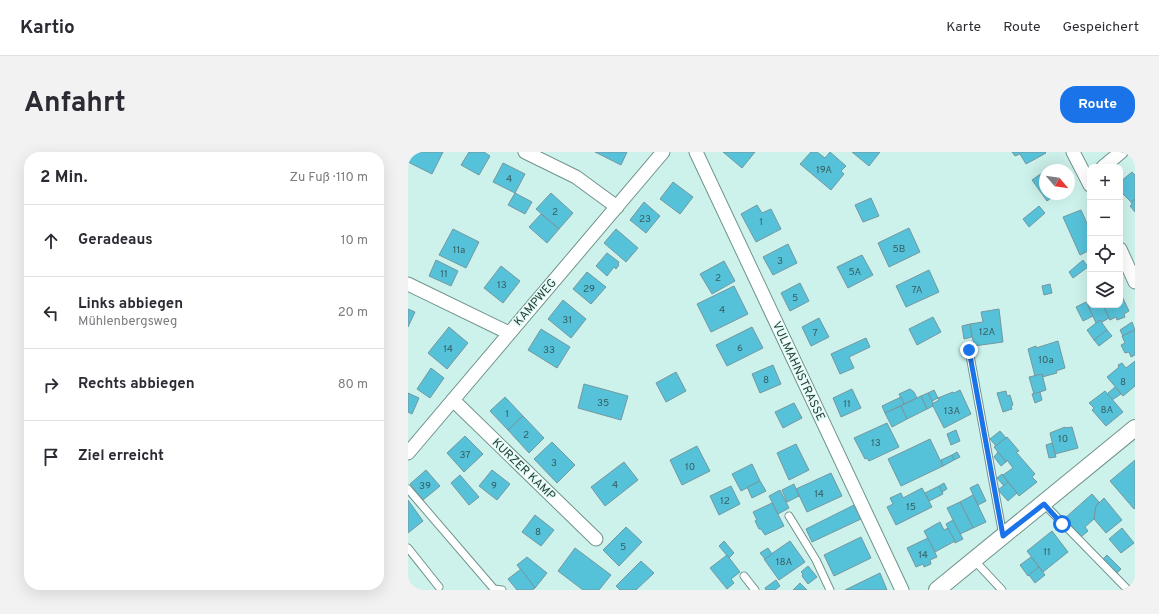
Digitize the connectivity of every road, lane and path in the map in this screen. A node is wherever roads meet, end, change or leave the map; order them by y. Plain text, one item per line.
1 (525, 152) edge
2 (663, 152) edge
3 (696, 152) edge
4 (1073, 152) edge
5 (1121, 152) edge
6 (1107, 164) edge
7 (1087, 177) edge
8 (617, 207) junction
9 (1123, 256) edge
10 (1135, 282) edge
11 (408, 284) edge
12 (509, 333) junction
13 (969, 350) dead end
14 (453, 400) junction
15 (1134, 432) edge
16 (408, 453) edge
17 (408, 489) edge
18 (1044, 504) junction
19 (789, 516) dead end
20 (1003, 536) junction
21 (596, 539) dead end
22 (408, 548) edge
23 (974, 560) junction
24 (744, 576) dead end
25 (438, 587) dead end
26 (502, 590) edge
27 (755, 590) edge
28 (830, 590) edge
29 (902, 590) edge
30 (937, 590) edge
31 (1002, 590) edge
32 (1128, 590) edge

1 - 8 street
2 - 8 street, KAMPWEG
3 - 29 street, VULMAHNSTRASSE
4 - 7 street
5 - 6 street
8 - 12 street, KAMPWEG
9 - 10 street
11 - 12 street
12 - 14 street, KAMPWEG
13 - 20 lane
14 - 16 street, KAMPWEG
14 - 21 street, KURZER KAMP
15 - 18 street
17 - 26 lane
18 - 20 street
18 - 32 lane
19 - 28 lane
20 - 23 street
22 - 25 lane
23 - 30 street
23 - 31 lane
24 - 27 lane

